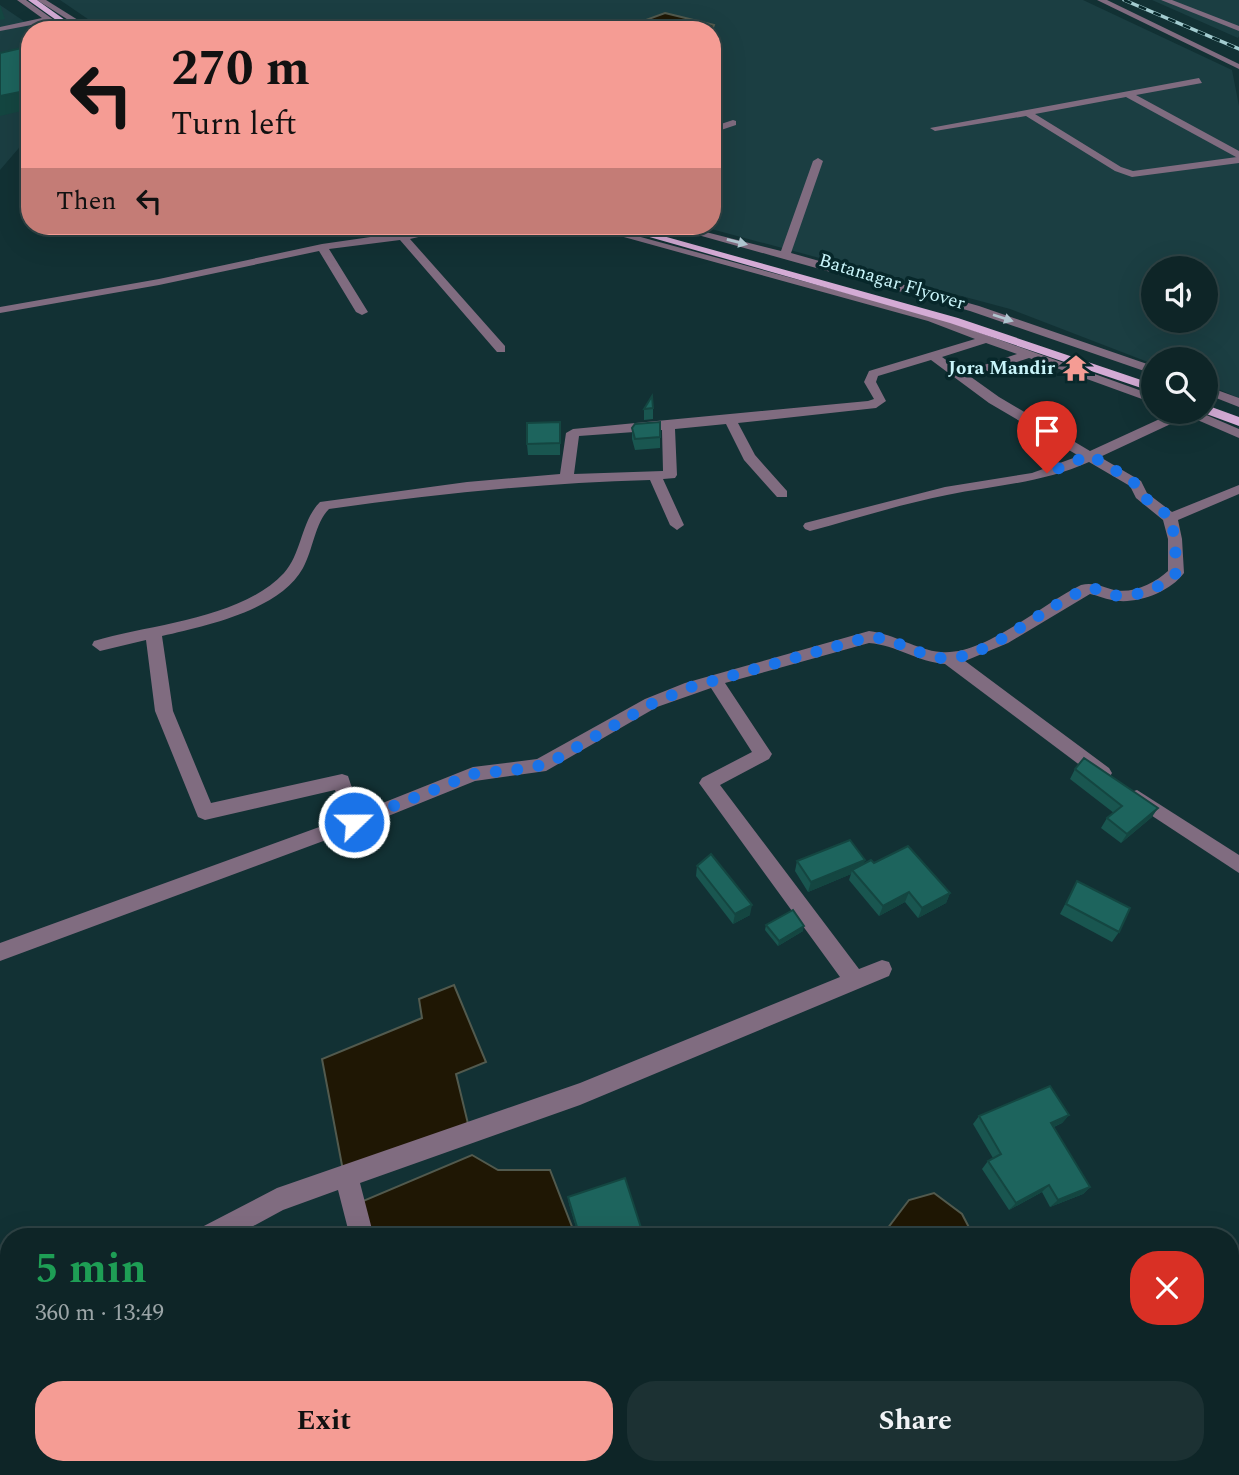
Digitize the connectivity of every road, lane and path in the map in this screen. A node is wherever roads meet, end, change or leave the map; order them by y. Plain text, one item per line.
1 (21, 0) edge
2 (32, 0) edge
3 (41, 0) edge
4 (1101, 0) edge
5 (1165, 0) edge
6 (46, 17) junction
7 (26, 21) edge
8 (52, 21) edge
9 (62, 21) edge
10 (75, 21) edge
11 (21, 22) edge
12 (0, 26) edge
13 (1239, 29) edge
14 (1239, 67) edge
15 (1199, 81) dead end
16 (1127, 94) junction
17 (1027, 113) junction
18 (733, 123) dead end
19 (721, 127) edge
20 (935, 128) dead end
21 (1239, 157) edge
22 (818, 161) dead end
23 (413, 235) edge
24 (623, 235) edge
25 (649, 235) edge
26 (708, 235) edge
27 (403, 237) junction
28 (323, 247) junction
29 (785, 254) junction
30 (0, 310) edge
31 (362, 313) dead end
32 (989, 338) junction
33 (501, 349) dead end
34 (1032, 353) junction
35 (933, 356) junction
36 (1141, 366) edge
37 (960, 377) junction
38 (1141, 384) edge
39 (1141, 394) edge
40 (1218, 395) edge
41 (1239, 403) edge
42 (1218, 414) edge
43 (730, 420) junction
44 (1239, 422) edge
45 (668, 424) junction
46 (1159, 424) edge
47 (1216, 424) edge
48 (1239, 434) edge
49 (1090, 455) junction
50 (655, 476) junction
51 (566, 478) junction
52 (1239, 489) edge
53 (782, 494) dead end
54 (1170, 517) junction
55 (677, 525) dead end
56 (810, 526) dead end
57 (153, 632) junction
58 (100, 645) dead end
59 (949, 658) junction
60 (715, 681) junction
61 (354, 822) junction
62 (1239, 865) edge
63 (0, 952) edge
64 (882, 969) dead end
65 (855, 980) junction
66 (346, 1176) junction
67 (226, 1228) edge
68 (360, 1228) edge

1 - 6 street
2 - 9 main road
3 - 10 street
4 - 14 street
5 - 13 street
6 - 7 street
6 - 8 street
11 - 12 street
15 - 16 street
16 - 17 street
16 - 21 street
17 - 20 street
17 - 21 street
18 - 19 street
22 - 29 street
23 - 27 street
24 - 32 street
25 - 38 main road, Batanagar Flyover
26 -> 29 street
27 - 28 street
27 - 33 street
28 - 30 street
28 - 31 street
29 -> 36 street
32 - 34 street
32 - 35 street
34 - 37 street
34 - 39 street
35 - 37 street
35 - 43 street
37 - 49 street
40 - 41 street
42 - 44 main road
43 - 45 street
43 - 53 street
45 - 50 street
45 - 51 street
46 - 49 street
47 - 48 street
49 - 54 street
49 - 56 street
50 - 51 street
50 - 55 street
51 - 57 street
52 - 54 street
54 - 59 street
57 - 58 street
57 - 61 street
59 - 60 street
59 - 62 street
60 - 61 street
60 - 65 street
61 - 63 street
64 - 65 street
65 - 66 street
66 - 67 street
66 - 68 street

